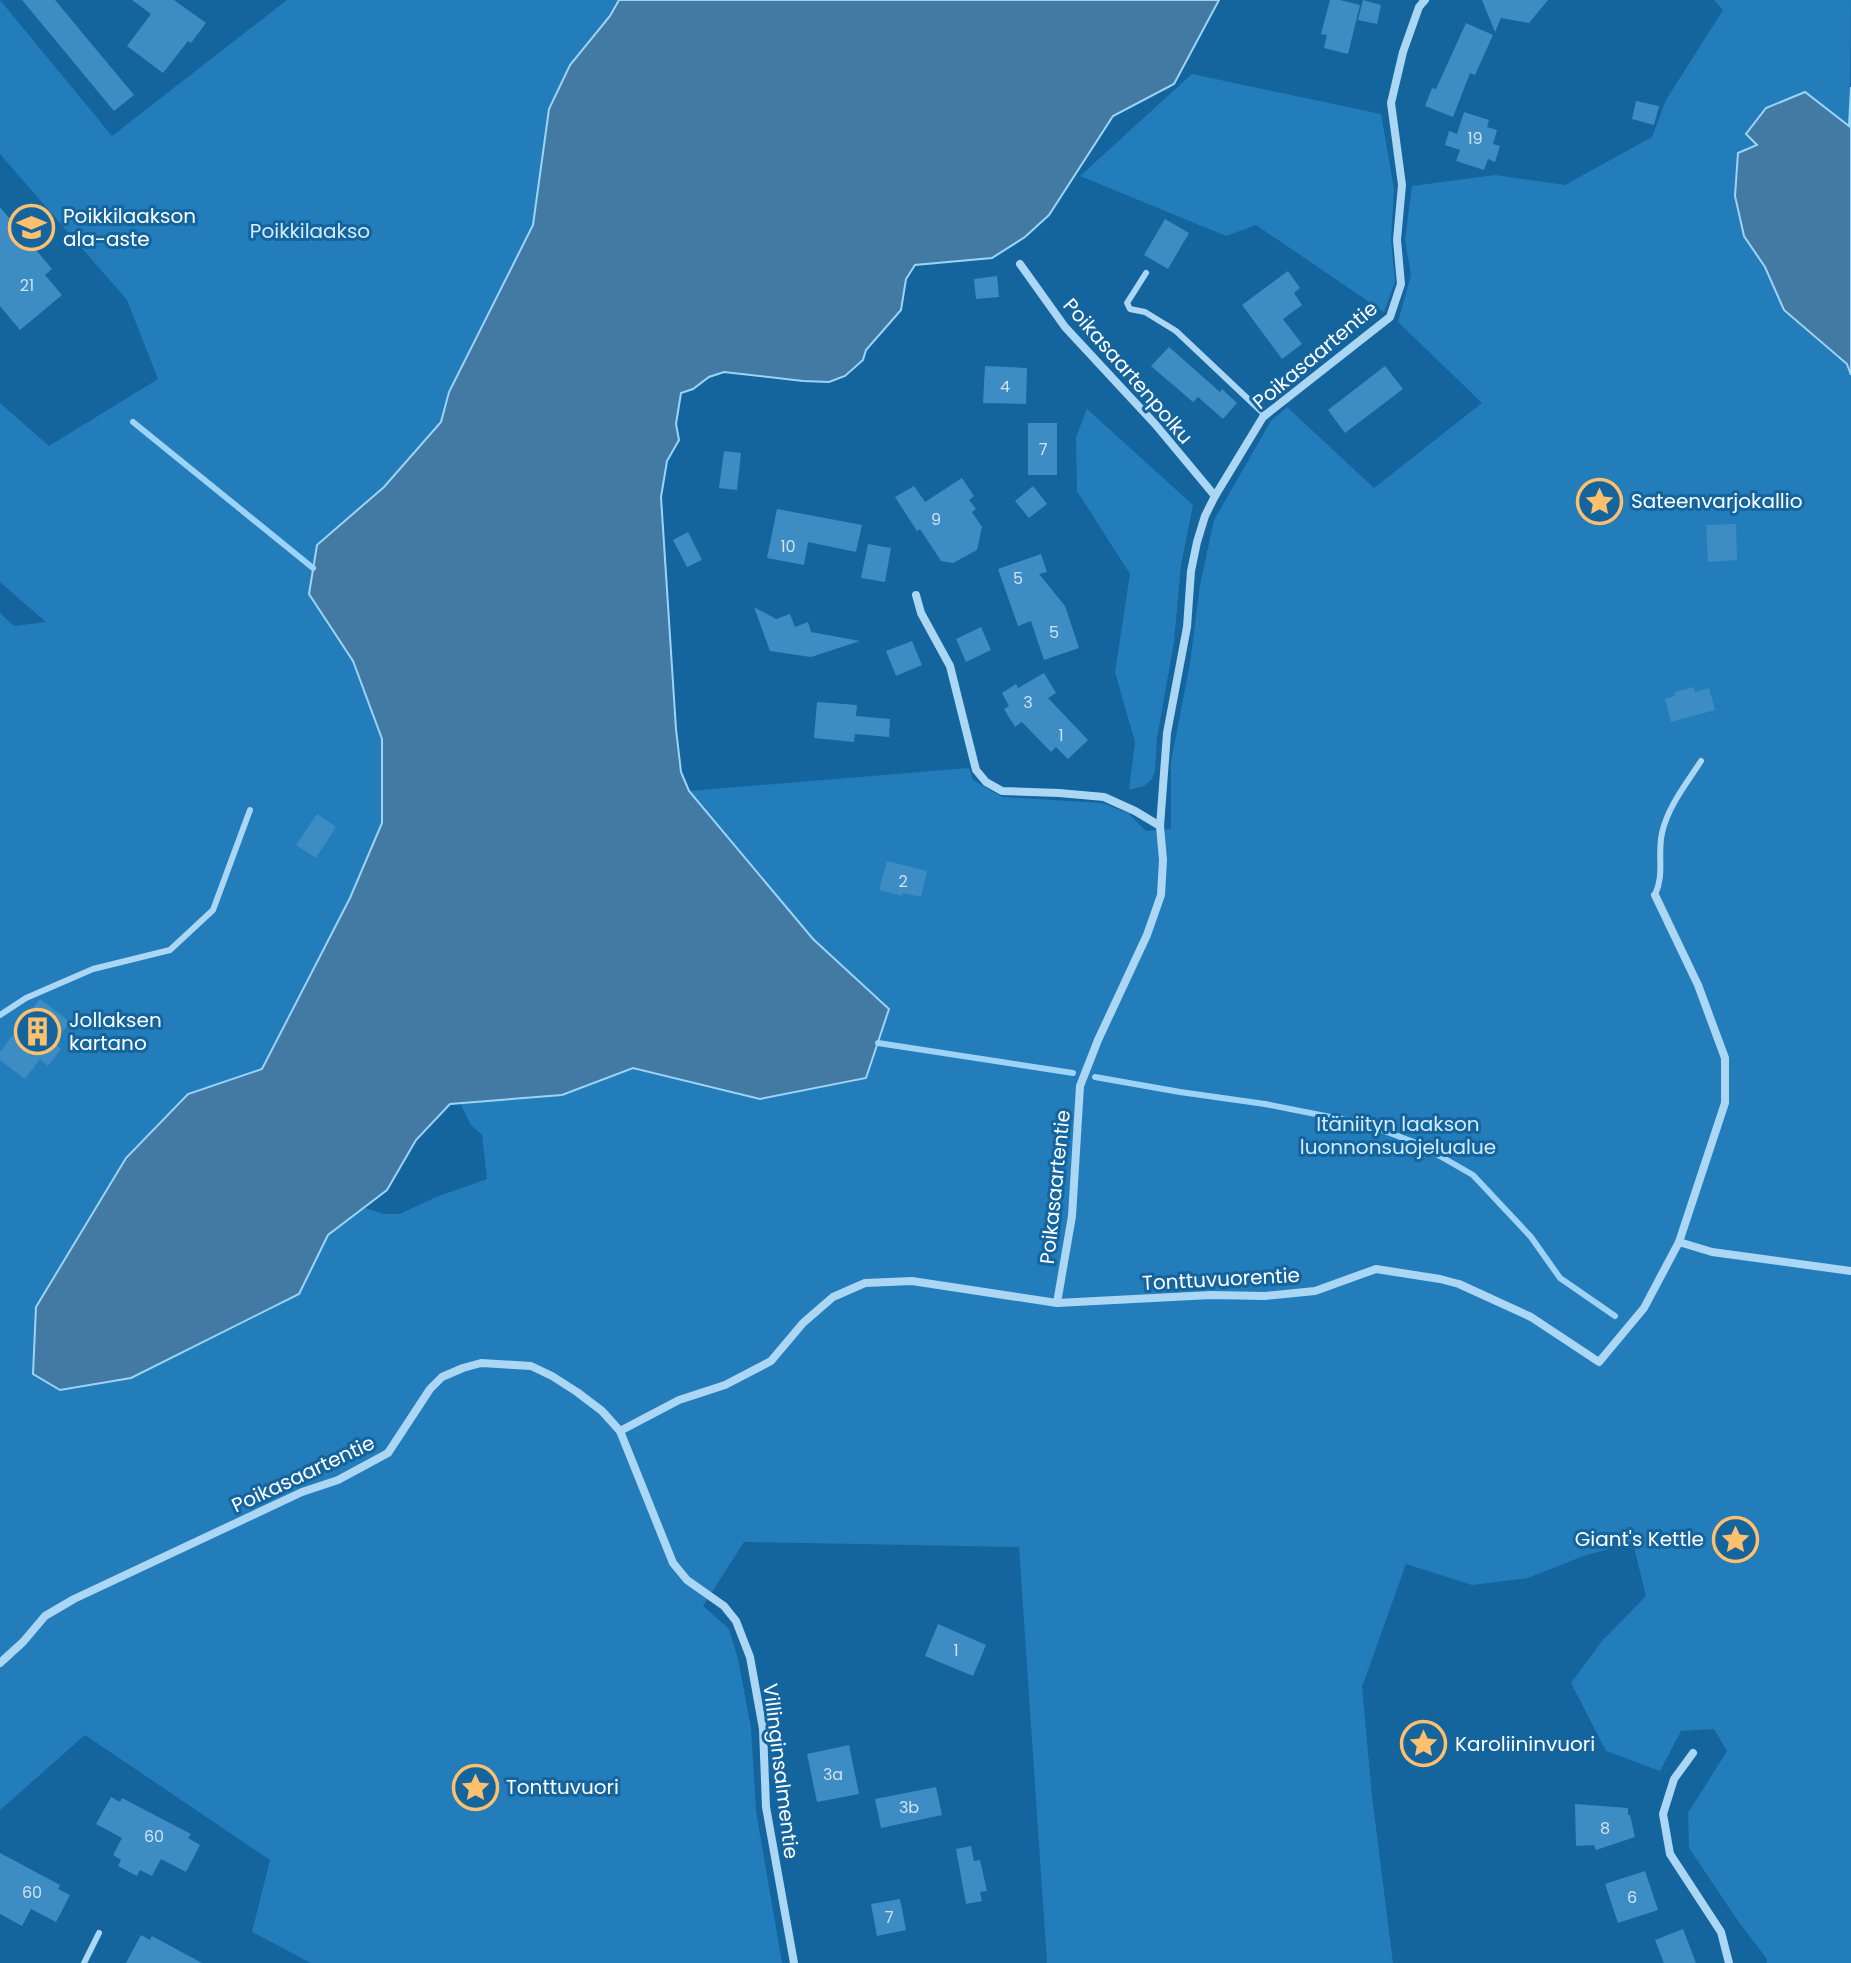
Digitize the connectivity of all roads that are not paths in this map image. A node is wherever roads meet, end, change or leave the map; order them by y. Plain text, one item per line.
1 (1425, 0) edge
2 (1020, 264) dead end
3 (1146, 273) dead end
4 (1265, 415) junction
5 (1215, 496) junction
6 (916, 595) dead end
7 (1701, 761) dead end
8 (250, 810) dead end
9 (1160, 826) junction
10 (1655, 895) joint
11 (1, 1014) edge
12 (1679, 1242) junction
13 (1851, 1271) edge
14 (1057, 1303) junction
15 (620, 1431) junction
16 (0, 1663) edge
17 (1693, 1753) dead end
18 (99, 1933) dead end
19 (84, 1963) edge
20 (794, 1963) edge
21 (1729, 1963) edge

1 - 4 street, Poikasaartentie
2 - 5 street, Poikasaartenpolku
3 - 4 lane
4 - 5 street, Poikasaartentie
5 - 9 street, Poikasaartentie
6 - 9 street
7 - 10 lane
8 - 11 lane
9 - 14 street, Poikasaartentie
10 - 12 street
12 - 13 street
12 - 14 street, Tonttuvuorentie
14 - 15 street
15 - 16 street, Poikasaartentie
15 - 20 street, Villinginsalmentie
17 - 21 street
18 - 19 lane

